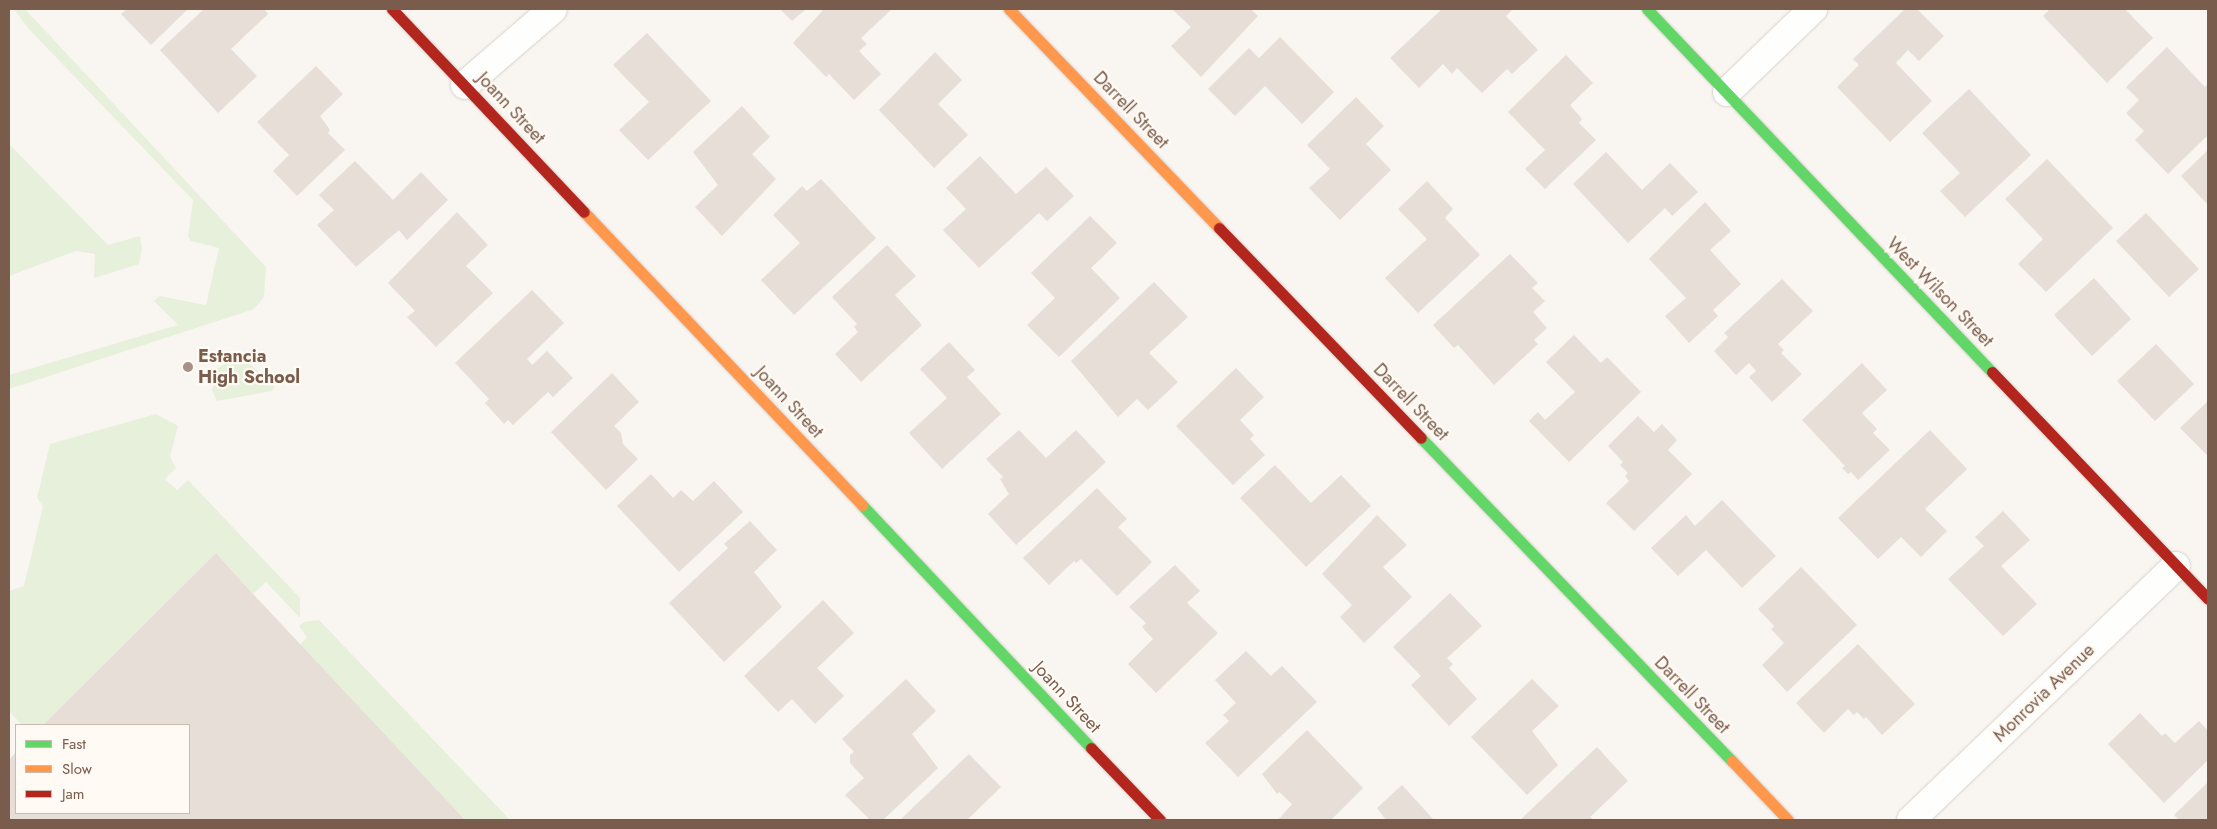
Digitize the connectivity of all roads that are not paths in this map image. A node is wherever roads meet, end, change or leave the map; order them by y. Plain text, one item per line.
1 (392, 9) edge
2 (553, 9) edge
3 (1010, 9) edge
4 (1647, 9) edge
5 (1813, 9) edge
6 (465, 85) junction
7 (1727, 92) junction
8 (2176, 566) junction
9 (2208, 599) edge
10 (1160, 820) edge
11 (1788, 820) edge
12 (1911, 820) edge

1 - 6 street, Joann Street
2 - 6 street
3 - 11 street, Darrell Street
4 - 7 street, West Wilson Street
5 - 7 street
6 - 10 street, Joann Street
7 - 8 street, West Wilson Street
8 - 9 street, West Wilson Street
8 - 12 street, Monrovia Avenue

